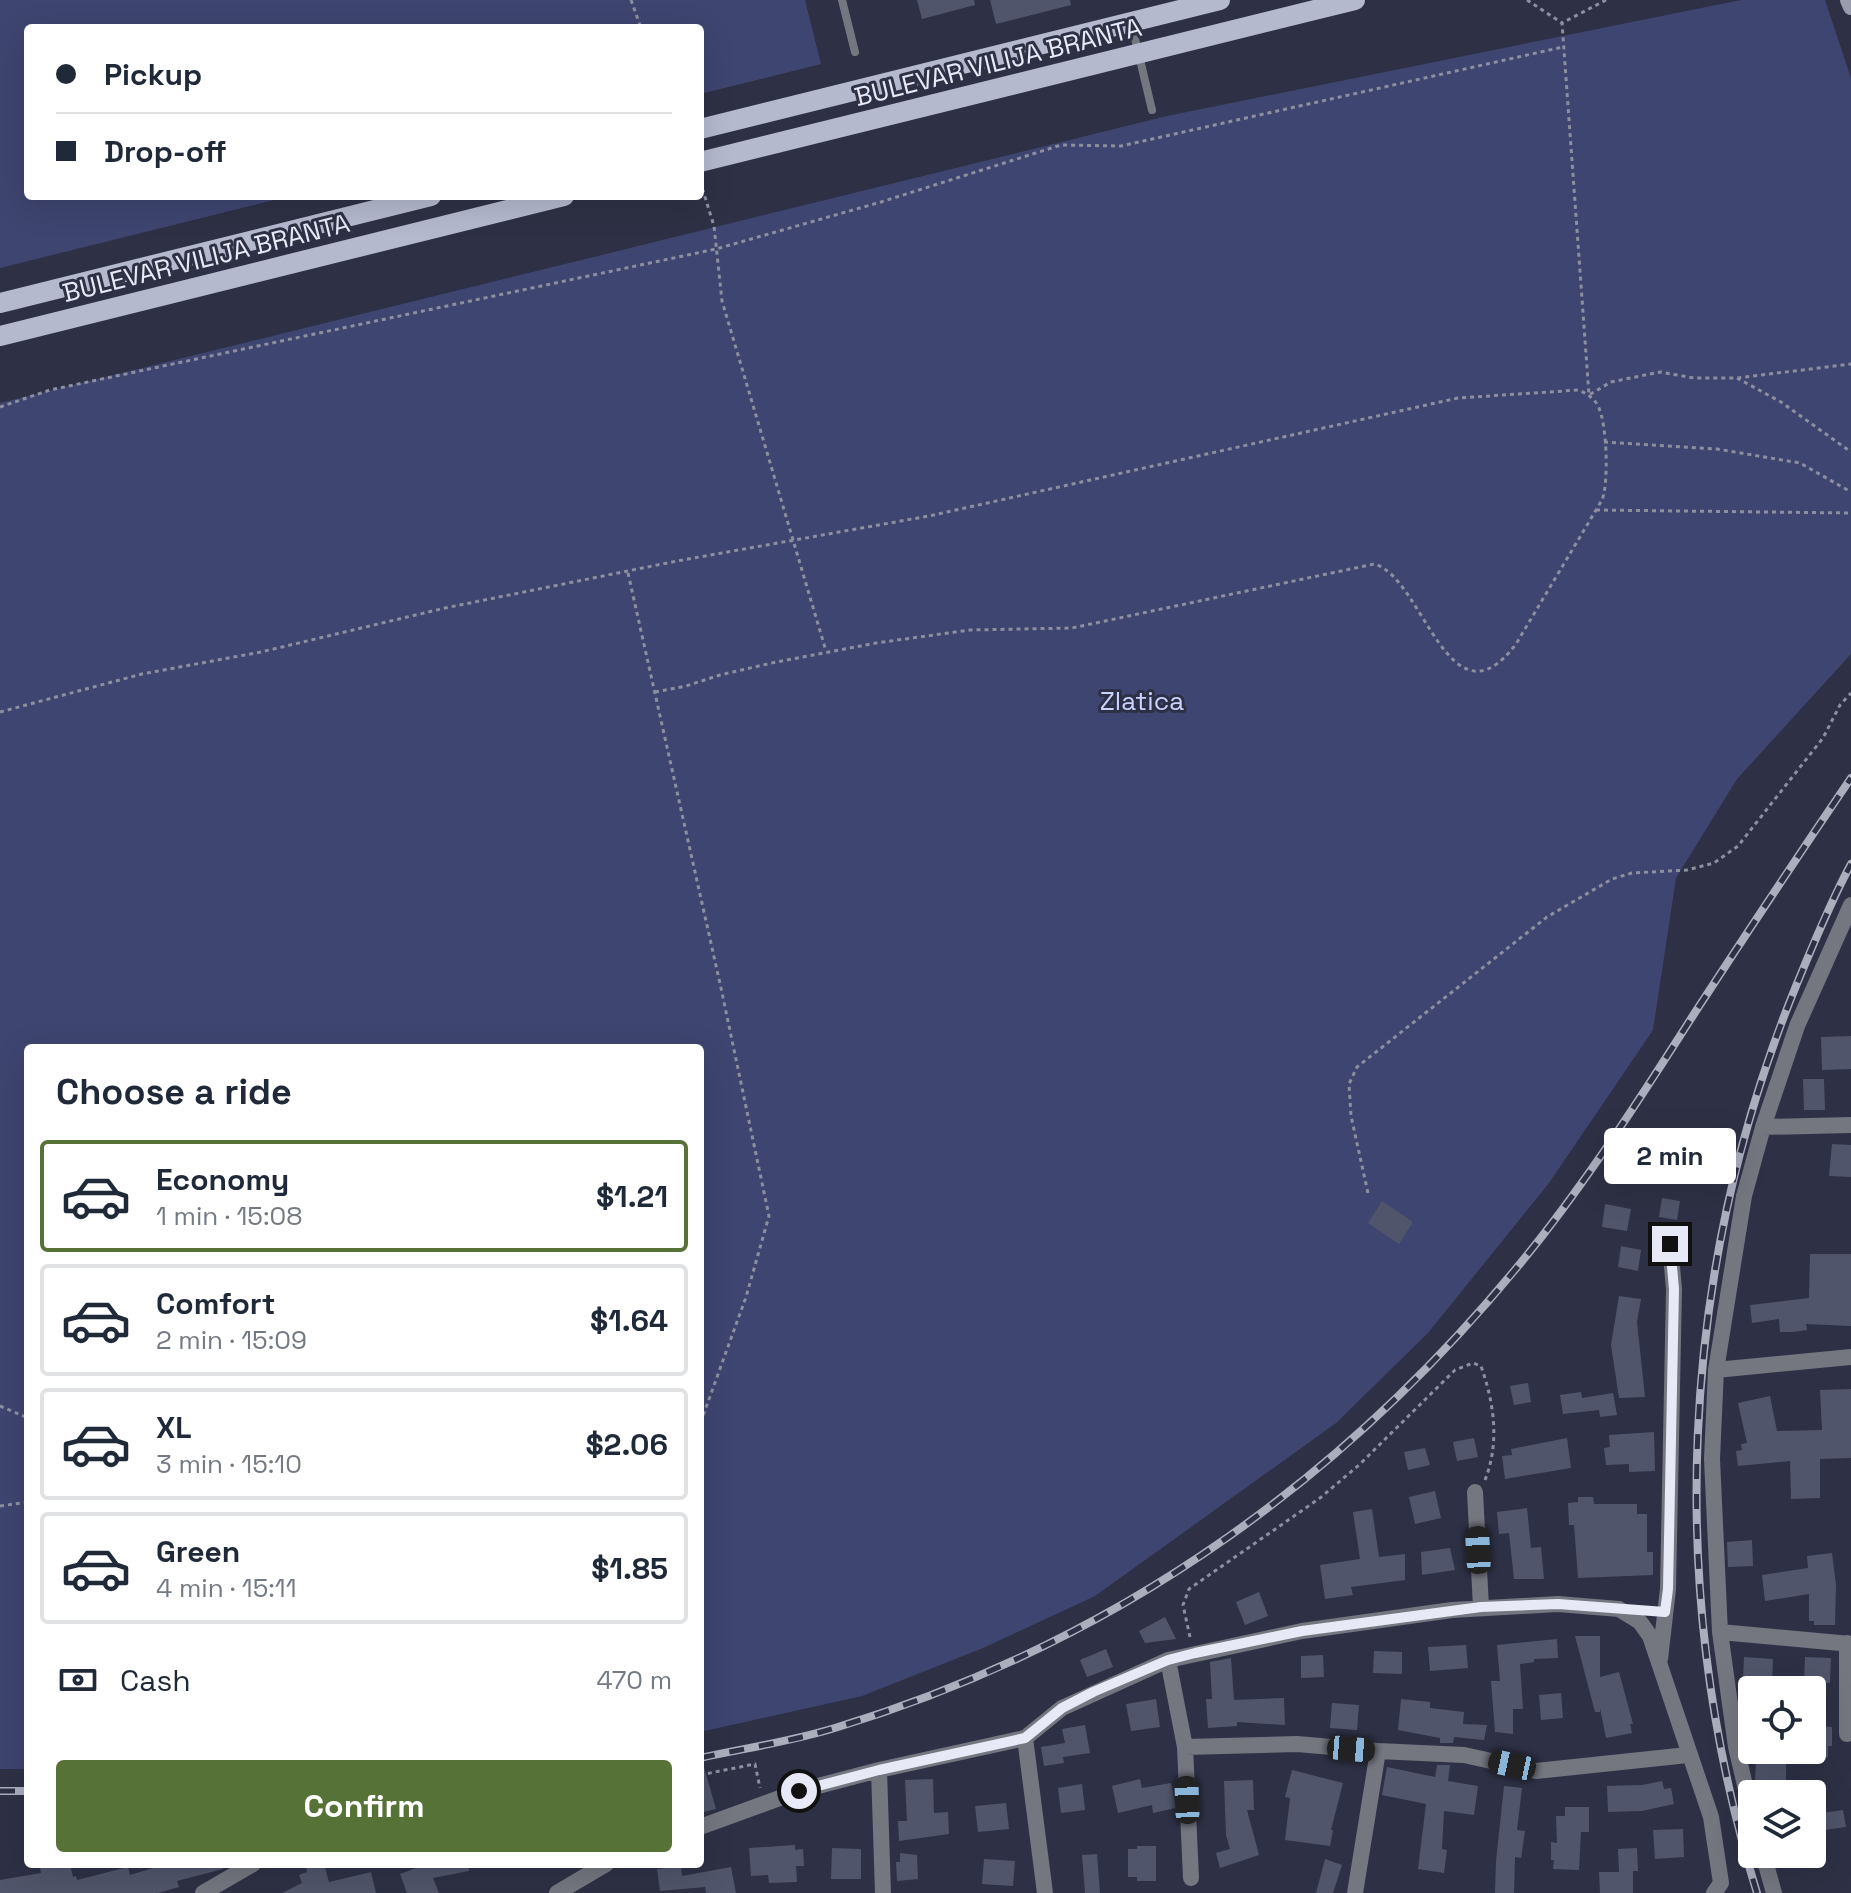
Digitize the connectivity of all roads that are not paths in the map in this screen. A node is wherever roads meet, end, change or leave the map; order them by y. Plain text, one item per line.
1 (842, 0) edge
2 (1220, 0) edge
3 (1355, 0) edge
4 (1848, 0) edge
5 (1851, 7) edge
6 (1131, 22) junction
7 (855, 52) dead end
8 (1138, 53) junction
9 (1152, 110) dead end
10 (704, 128) edge
11 (704, 161) edge
12 (415, 200) edge
13 (548, 200) edge
14 (0, 303) edge
15 (0, 336) edge
16 (1851, 905) edge
17 (1851, 1125) edge
18 (1763, 1127) junction
19 (1670, 1244) dead end
20 (1851, 1357) edge
21 (1716, 1370) junction
22 (1475, 1492) road end
23 (1481, 1607) junction
24 (1619, 1609) junction
25 (1665, 1612) junction
26 (1720, 1632) junction
27 (1849, 1644) edge
28 (1168, 1660) junction
29 (1660, 1660) junction
30 (1847, 1734) dead end
31 (1025, 1738) junction
32 (1185, 1747) junction
33 (1378, 1751) junction
34 (1688, 1755) junction
35 (879, 1770) junction
36 (1744, 1780) edge
37 (704, 1825) edge
38 (246, 1868) edge
39 (599, 1868) edge
40 (1767, 1868) edge
41 (1191, 1878) dead end
42 (203, 1893) edge
43 (557, 1893) edge
44 (883, 1893) edge
45 (1045, 1893) edge
46 (1355, 1893) edge
47 (1714, 1893) edge
48 (1774, 1893) edge

1 - 7 lane
2 - 6 main road, BULEVAR VILIJA BRANTA
3 - 8 main road, BULEVAR VILIJA BRANTA
4 - 5 street
6 - 8 lane
6 - 10 main road, BULEVAR VILIJA BRANTA
8 - 9 lane
8 - 11 main road, BULEVAR VILIJA BRANTA
12 - 14 main road, BULEVAR VILIJA BRANTA
13 - 15 main road, BULEVAR VILIJA BRANTA
16 - 18 street
17 - 18 street
18 - 21 street
19 - 25 street
20 - 21 street
21 - 26 street
22 - 23 street
23 - 24 street
23 - 28 street
24 - 25 street
24 - 29 street
25 - 29 street
26 - 27 street
26 - 36 street
27 - 30 street
28 - 31 street
28 - 32 street
29 - 34 street
31 - 35 street
31 - 45 street
32 - 33 street
32 - 41 street
33 - 34 street
33 - 46 street
34 - 47 street
35 - 37 street
35 - 44 street
38 - 42 street
39 - 43 street
40 - 48 street

